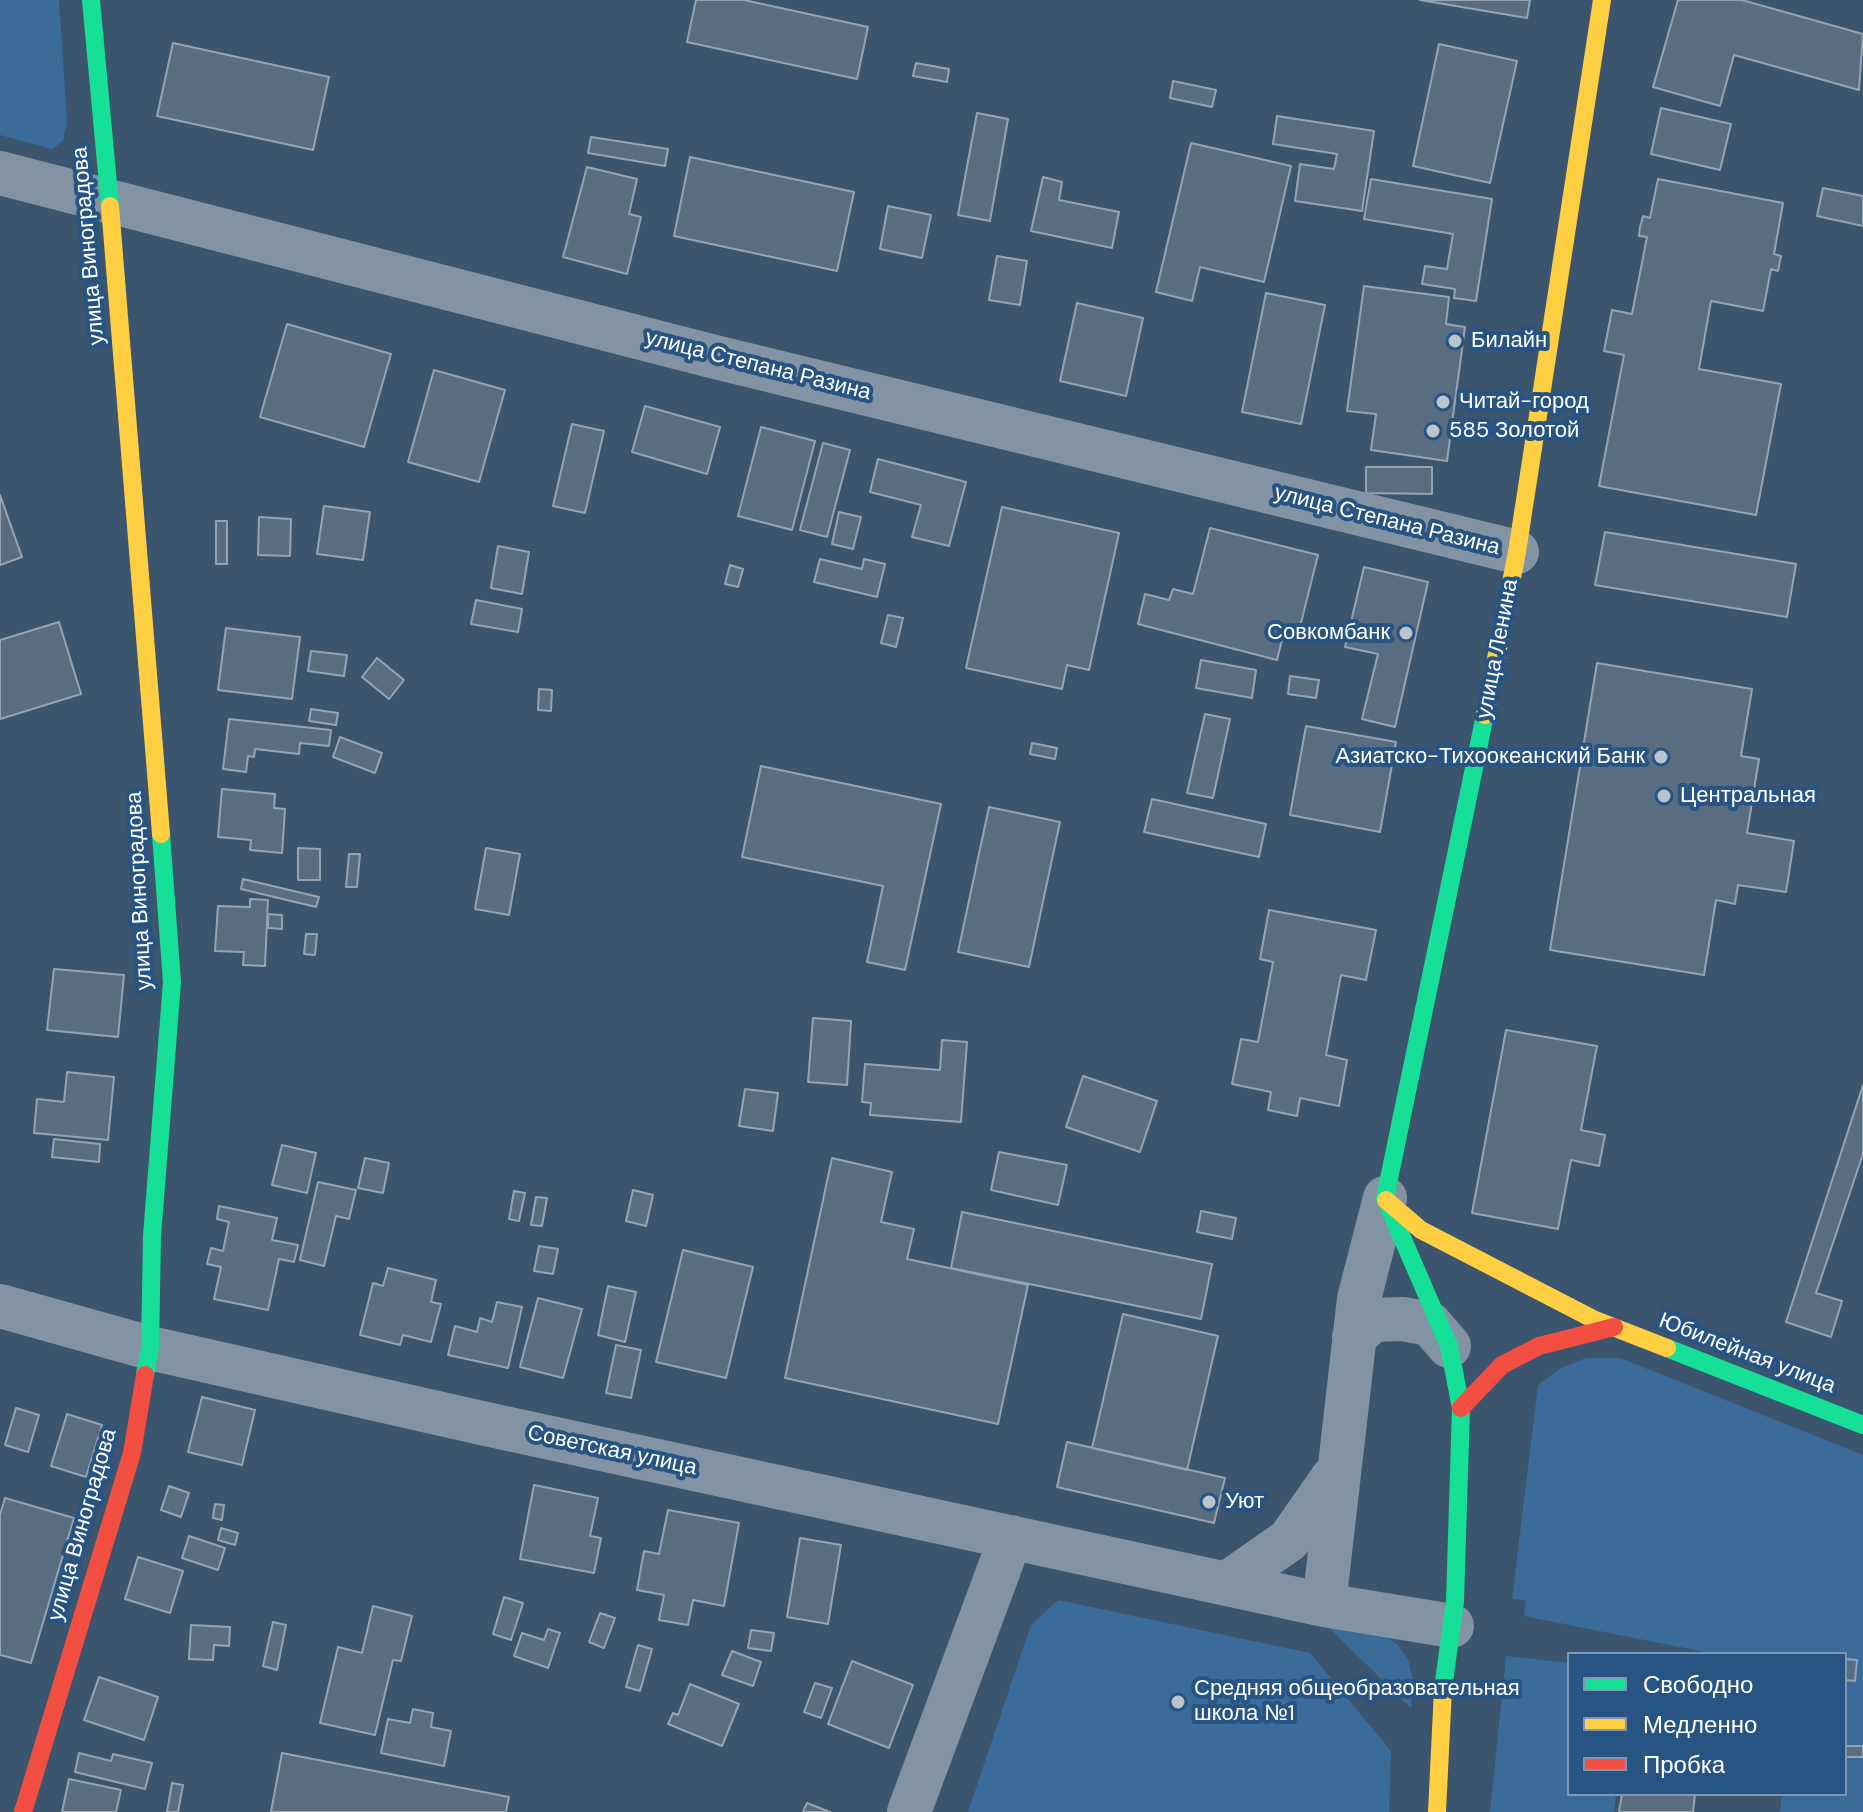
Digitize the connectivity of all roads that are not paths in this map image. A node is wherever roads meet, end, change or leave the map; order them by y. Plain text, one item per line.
1 (91, 0) edge
2 (1602, 0) edge
3 (0, 173) edge
4 (110, 201) junction
5 (1517, 552) junction
6 (1385, 1198) junction
7 (0, 1306) edge
8 (1614, 1327) junction
9 (1354, 1337) junction
10 (1449, 1346) junction
11 (150, 1348) junction
12 (1461, 1408) junction
13 (1863, 1425) edge
14 (1337, 1471) junction
15 (1011, 1537) junction
16 (1226, 1584) junction
17 (1324, 1605) junction
18 (1385, 1616) junction
19 (1452, 1626) junction
20 (1444, 1671) junction
21 (23, 1812) edge
22 (909, 1812) edge
23 (1437, 1812) edge

1 - 4 street, улица Виноградова
2 - 5 street, улица Ленина
3 - 4 street, улица Степана Разина
4 - 5 street, улица Степана Разина
4 - 11 street, улица Виноградова
5 - 6 street, улица Ленина
6 - 8 street, Юбилейная улица
6 - 9 street
6 - 10 street
7 - 11 street, Советская улица
8 - 12 street
8 - 13 street, Юбилейная улица
9 - 10 street
9 - 14 street
10 - 12 street
11 - 15 street, Советская улица
11 - 21 street, улица Виноградова
12 - 19 street
14 - 16 street
14 - 17 street
15 - 16 street, Советская улица
15 - 22 street
16 - 17 street, Советская улица
17 - 18 street, Советская улица
18 - 19 street, Советская улица
18 - 20 street
19 - 20 street
20 - 23 street

